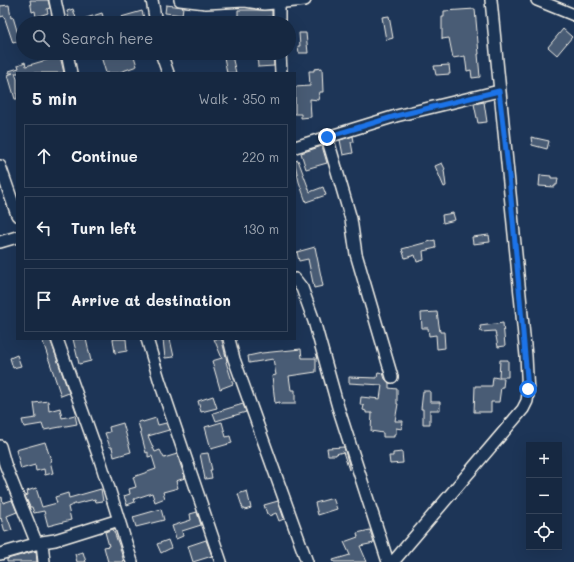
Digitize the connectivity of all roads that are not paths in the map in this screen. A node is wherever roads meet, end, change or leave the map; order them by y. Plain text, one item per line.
1 (55, 0) edge
2 (152, 0) edge
3 (180, 0) edge
4 (245, 0) edge
5 (305, 0) edge
6 (491, 0) edge
7 (538, 0) edge
8 (279, 2) junction
9 (574, 15) edge
10 (58, 16) edge
11 (155, 16) edge
12 (279, 16) edge
13 (68, 60) edge
14 (163, 60) edge
15 (280, 60) edge
16 (71, 72) edge
17 (168, 72) edge
18 (281, 72) edge
19 (499, 91) junction
20 (327, 137) junction
21 (296, 147) edge
22 (0, 166) edge
23 (16, 212) edge
24 (16, 237) edge
25 (0, 242) edge
26 (296, 280) edge
27 (57, 340) edge
28 (147, 340) edge
29 (229, 340) edge
30 (392, 377) dead end
31 (0, 446) edge
32 (119, 520) junction
33 (39, 543) junction
34 (0, 554) edge
35 (44, 562) edge
36 (132, 562) edge
37 (221, 562) edge
38 (307, 562) edge
39 (388, 562) edge
40 (393, 562) edge

1 - 10 street
2 - 11 street
3 - 4 street
4 - 8 street
5 - 8 street
6 - 19 street
7 - 9 street
8 - 12 street
13 - 16 street
14 - 17 street
15 - 18 street
19 - 20 street
19 - 40 street
20 - 21 street
20 - 30 street
22 - 23 street
24 - 25 street
26 - 39 street
27 - 32 street
28 - 37 street
29 - 38 street
31 - 33 street
32 - 33 street
32 - 36 street
33 - 34 street
33 - 35 street

